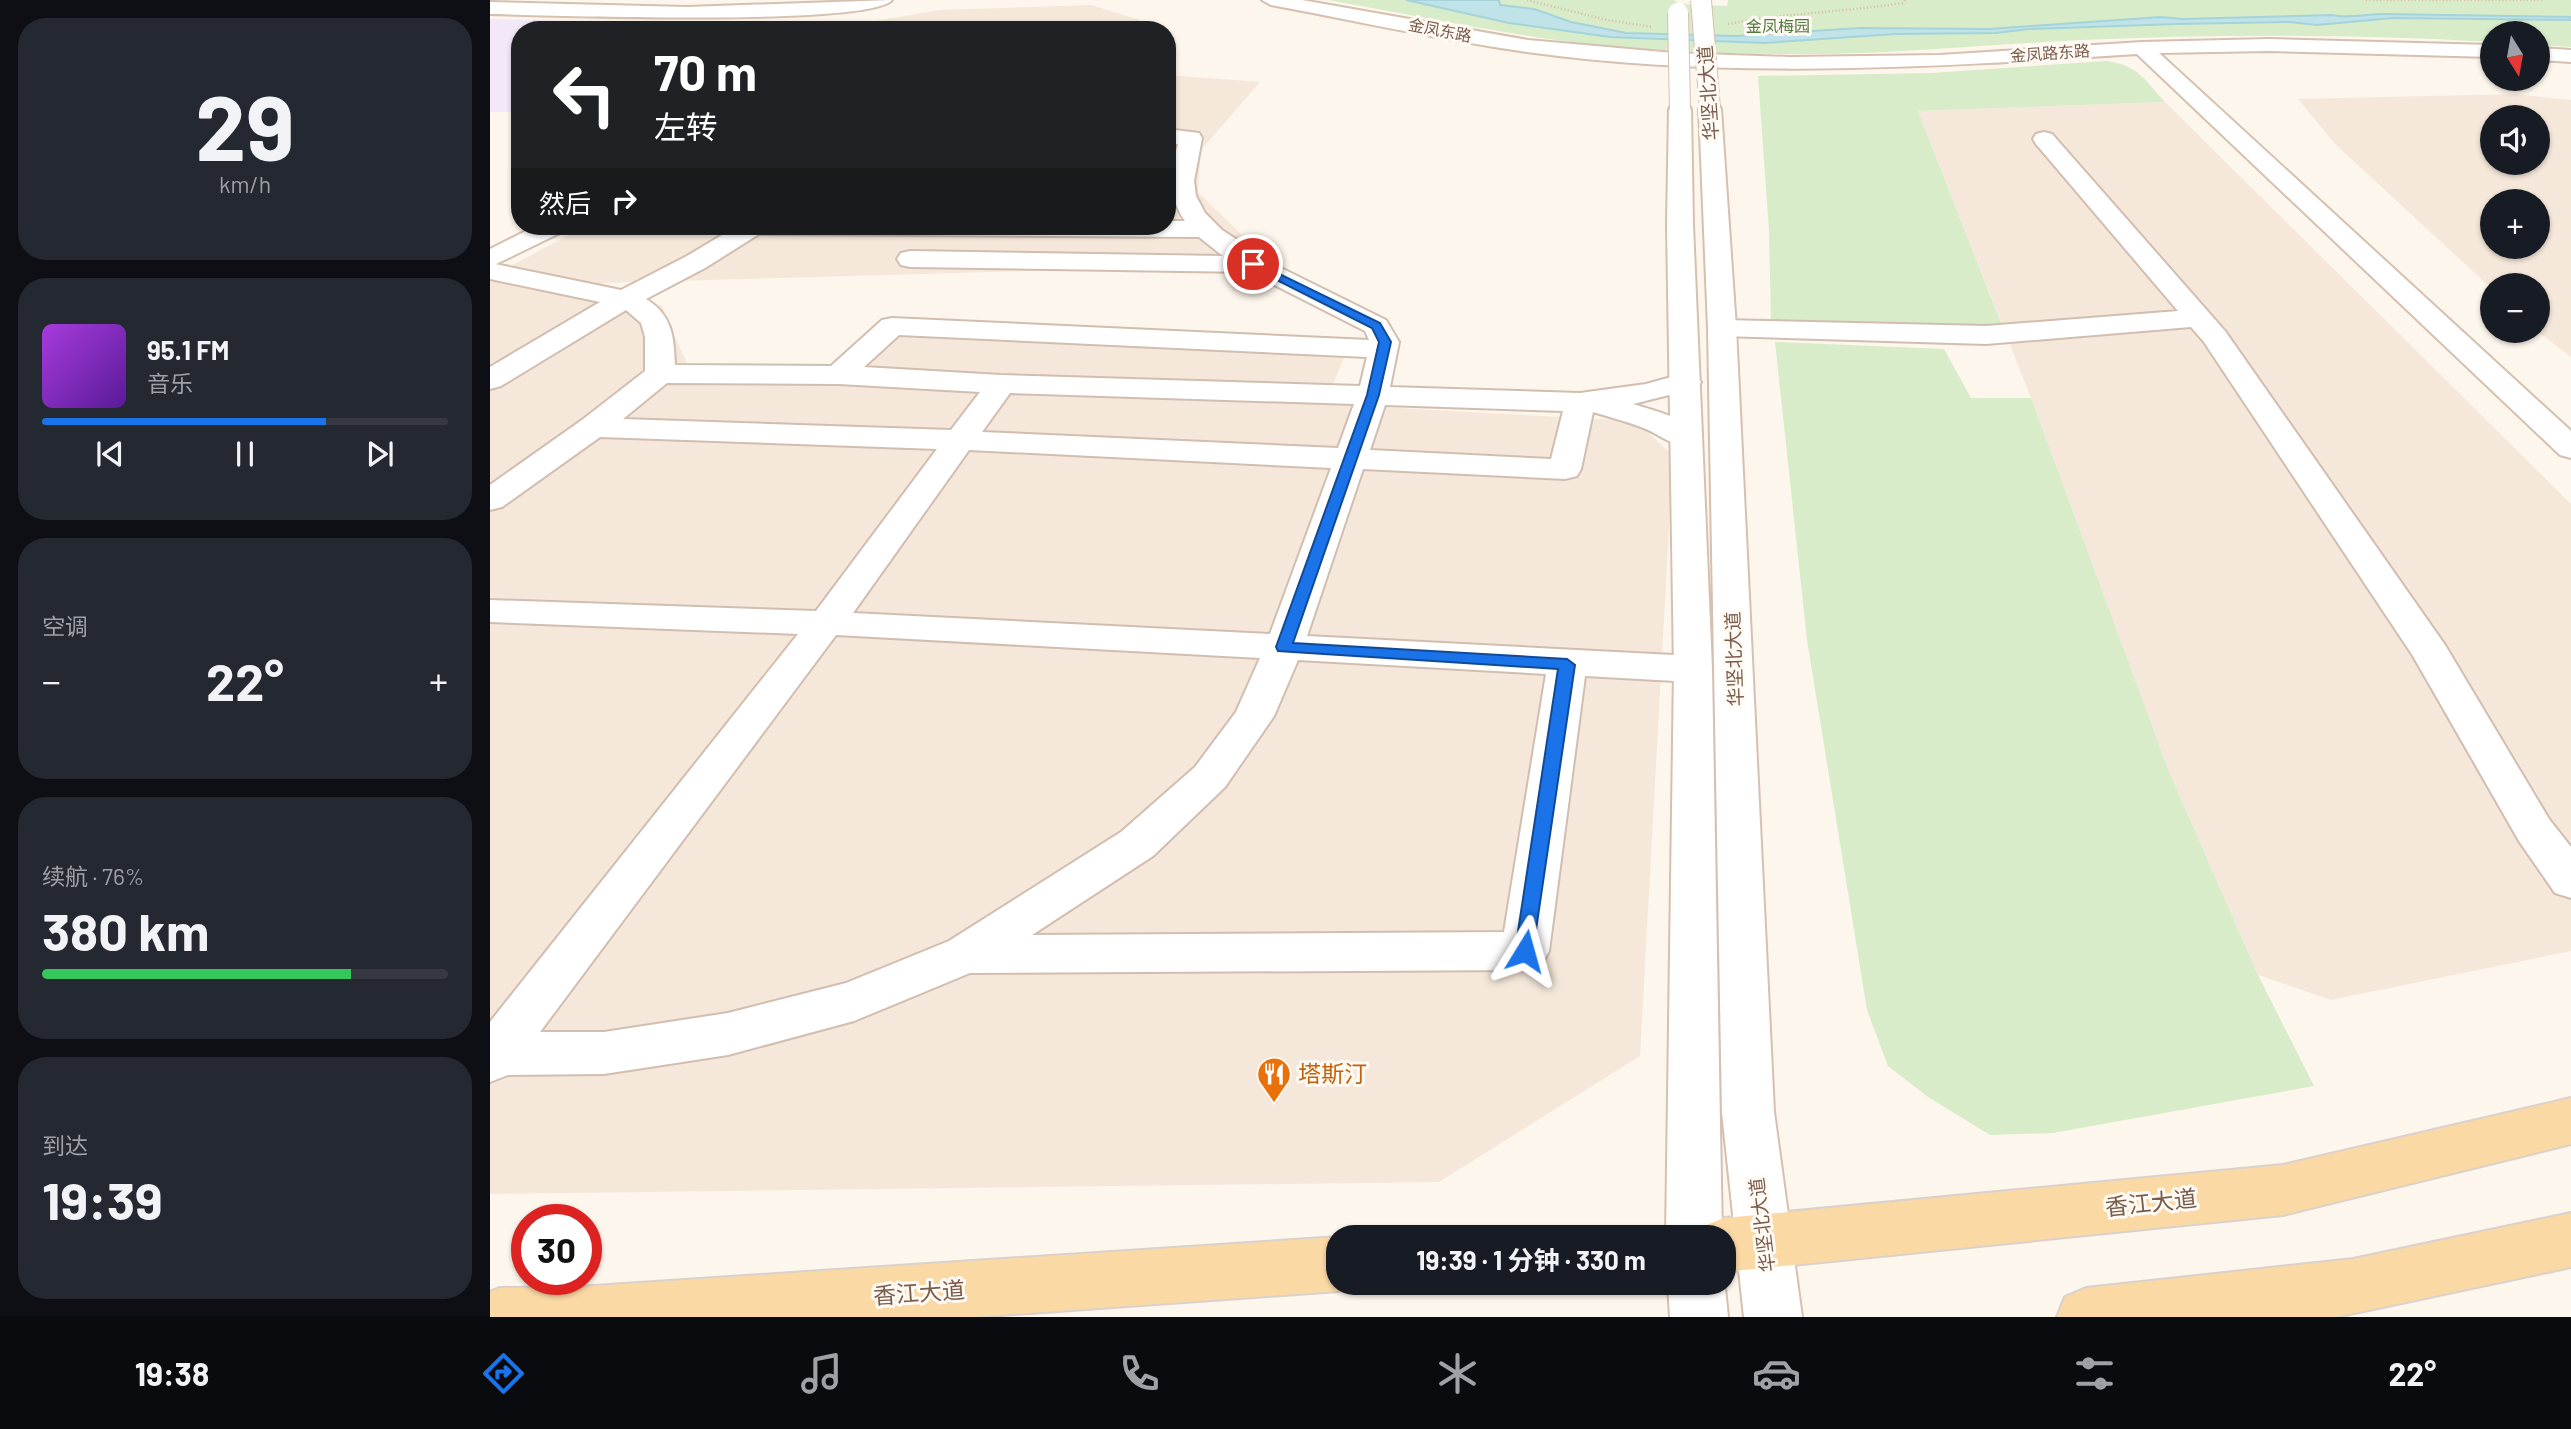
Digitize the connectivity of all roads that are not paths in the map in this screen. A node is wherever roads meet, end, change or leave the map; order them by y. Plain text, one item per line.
1 (883, 0) edge
2 (1271, 0) edge
3 (1677, 0) edge
4 (1701, 0) edge
5 (490, 8) edge
6 (839, 11) edge
7 (2141, 48) junction
8 (2173, 48) junction
9 (2480, 51) edge
10 (2550, 55) edge
11 (1609, 56) joint
12 (2571, 56) edge
13 (1695, 109) junction
14 (1176, 137) edge
15 (2044, 139) dead end
16 (1176, 229) edge
17 (1208, 229) junction
18 (538, 235) edge
19 (740, 235) edge
20 (934, 235) edge
21 (490, 260) edge
22 (2408, 263) dead end
23 (1253, 264) junction
24 (490, 271) edge
25 (625, 299) junction
26 (2199, 318) junction
27 (1722, 328) junction
28 (1383, 349) junction
29 (660, 374) junction
30 (839, 375) junction
31 (490, 380) edge
32 (1686, 382) junction
33 (1001, 383) junction
34 (1373, 395) junction
35 (1580, 402) junction
36 (593, 427) junction
37 (1686, 439) junction
38 (958, 440) junction
39 (2571, 449) edge
40 (1350, 458) junction
41 (490, 500) edge
42 (490, 611) edge
43 (826, 623) junction
44 (1283, 647) junction
45 (1567, 665) junction
46 (1693, 669) junction
47 (2571, 881) edge
48 (966, 954) junction
49 (491, 1056) edge
50 (2571, 1121) edge
51 (1694, 1225) edge
52 (2571, 1240) edge
53 (1744, 1244) edge
54 (1326, 1265) edge
55 (1698, 1295) edge
56 (499, 1317) edge
57 (1699, 1317) edge
58 (1773, 1317) edge
59 (2085, 1317) edge

1 - 6 street
2 - 11 street, 金凤东路
3 - 13 street, 华坚北大道, bridge
4 - 13 street, 华坚北大道, bridge
5 - 6 street
7 - 8 street, 金凤路东路
7 - 11 street, 金凤路东路
7 - 39 street
8 - 9 street, 金凤路东路
8 - 22 street
10 - 12 street
13 - 27 street, 华坚北大道
13 - 32 street, 华坚北大道
14 - 17 street
15 - 26 street
16 - 17 street
17 - 23 street
18 - 21 street
19 - 25 street
20 - 23 street
23 - 28 street
24 - 25 street
25 - 29 street
25 - 31 street
26 - 27 street
26 - 47 street
27 - 53 street, 华坚北大道
28 - 30 street
28 - 34 street
29 - 30 street
29 - 36 street
30 - 33 street
32 - 35 street
32 - 37 street, 华坚北大道
33 - 34 street
33 - 38 street
34 - 35 street
34 - 40 street
35 - 37 street
35 - 40 street
36 - 38 street
36 - 41 street
37 - 46 street, 华坚北大道
38 - 40 street
38 - 43 street
40 - 44 street
42 - 43 street
43 - 44 street
43 - 49 street
44 - 45 street
44 - 48 street
45 - 46 street
45 - 48 street
46 - 51 street, 华坚北大道
48 - 49 street
50 - 53 main road, 香江大道
52 - 59 main road
53 - 58 street, 华坚北大道
54 - 56 main road, 香江大道
55 - 57 street

